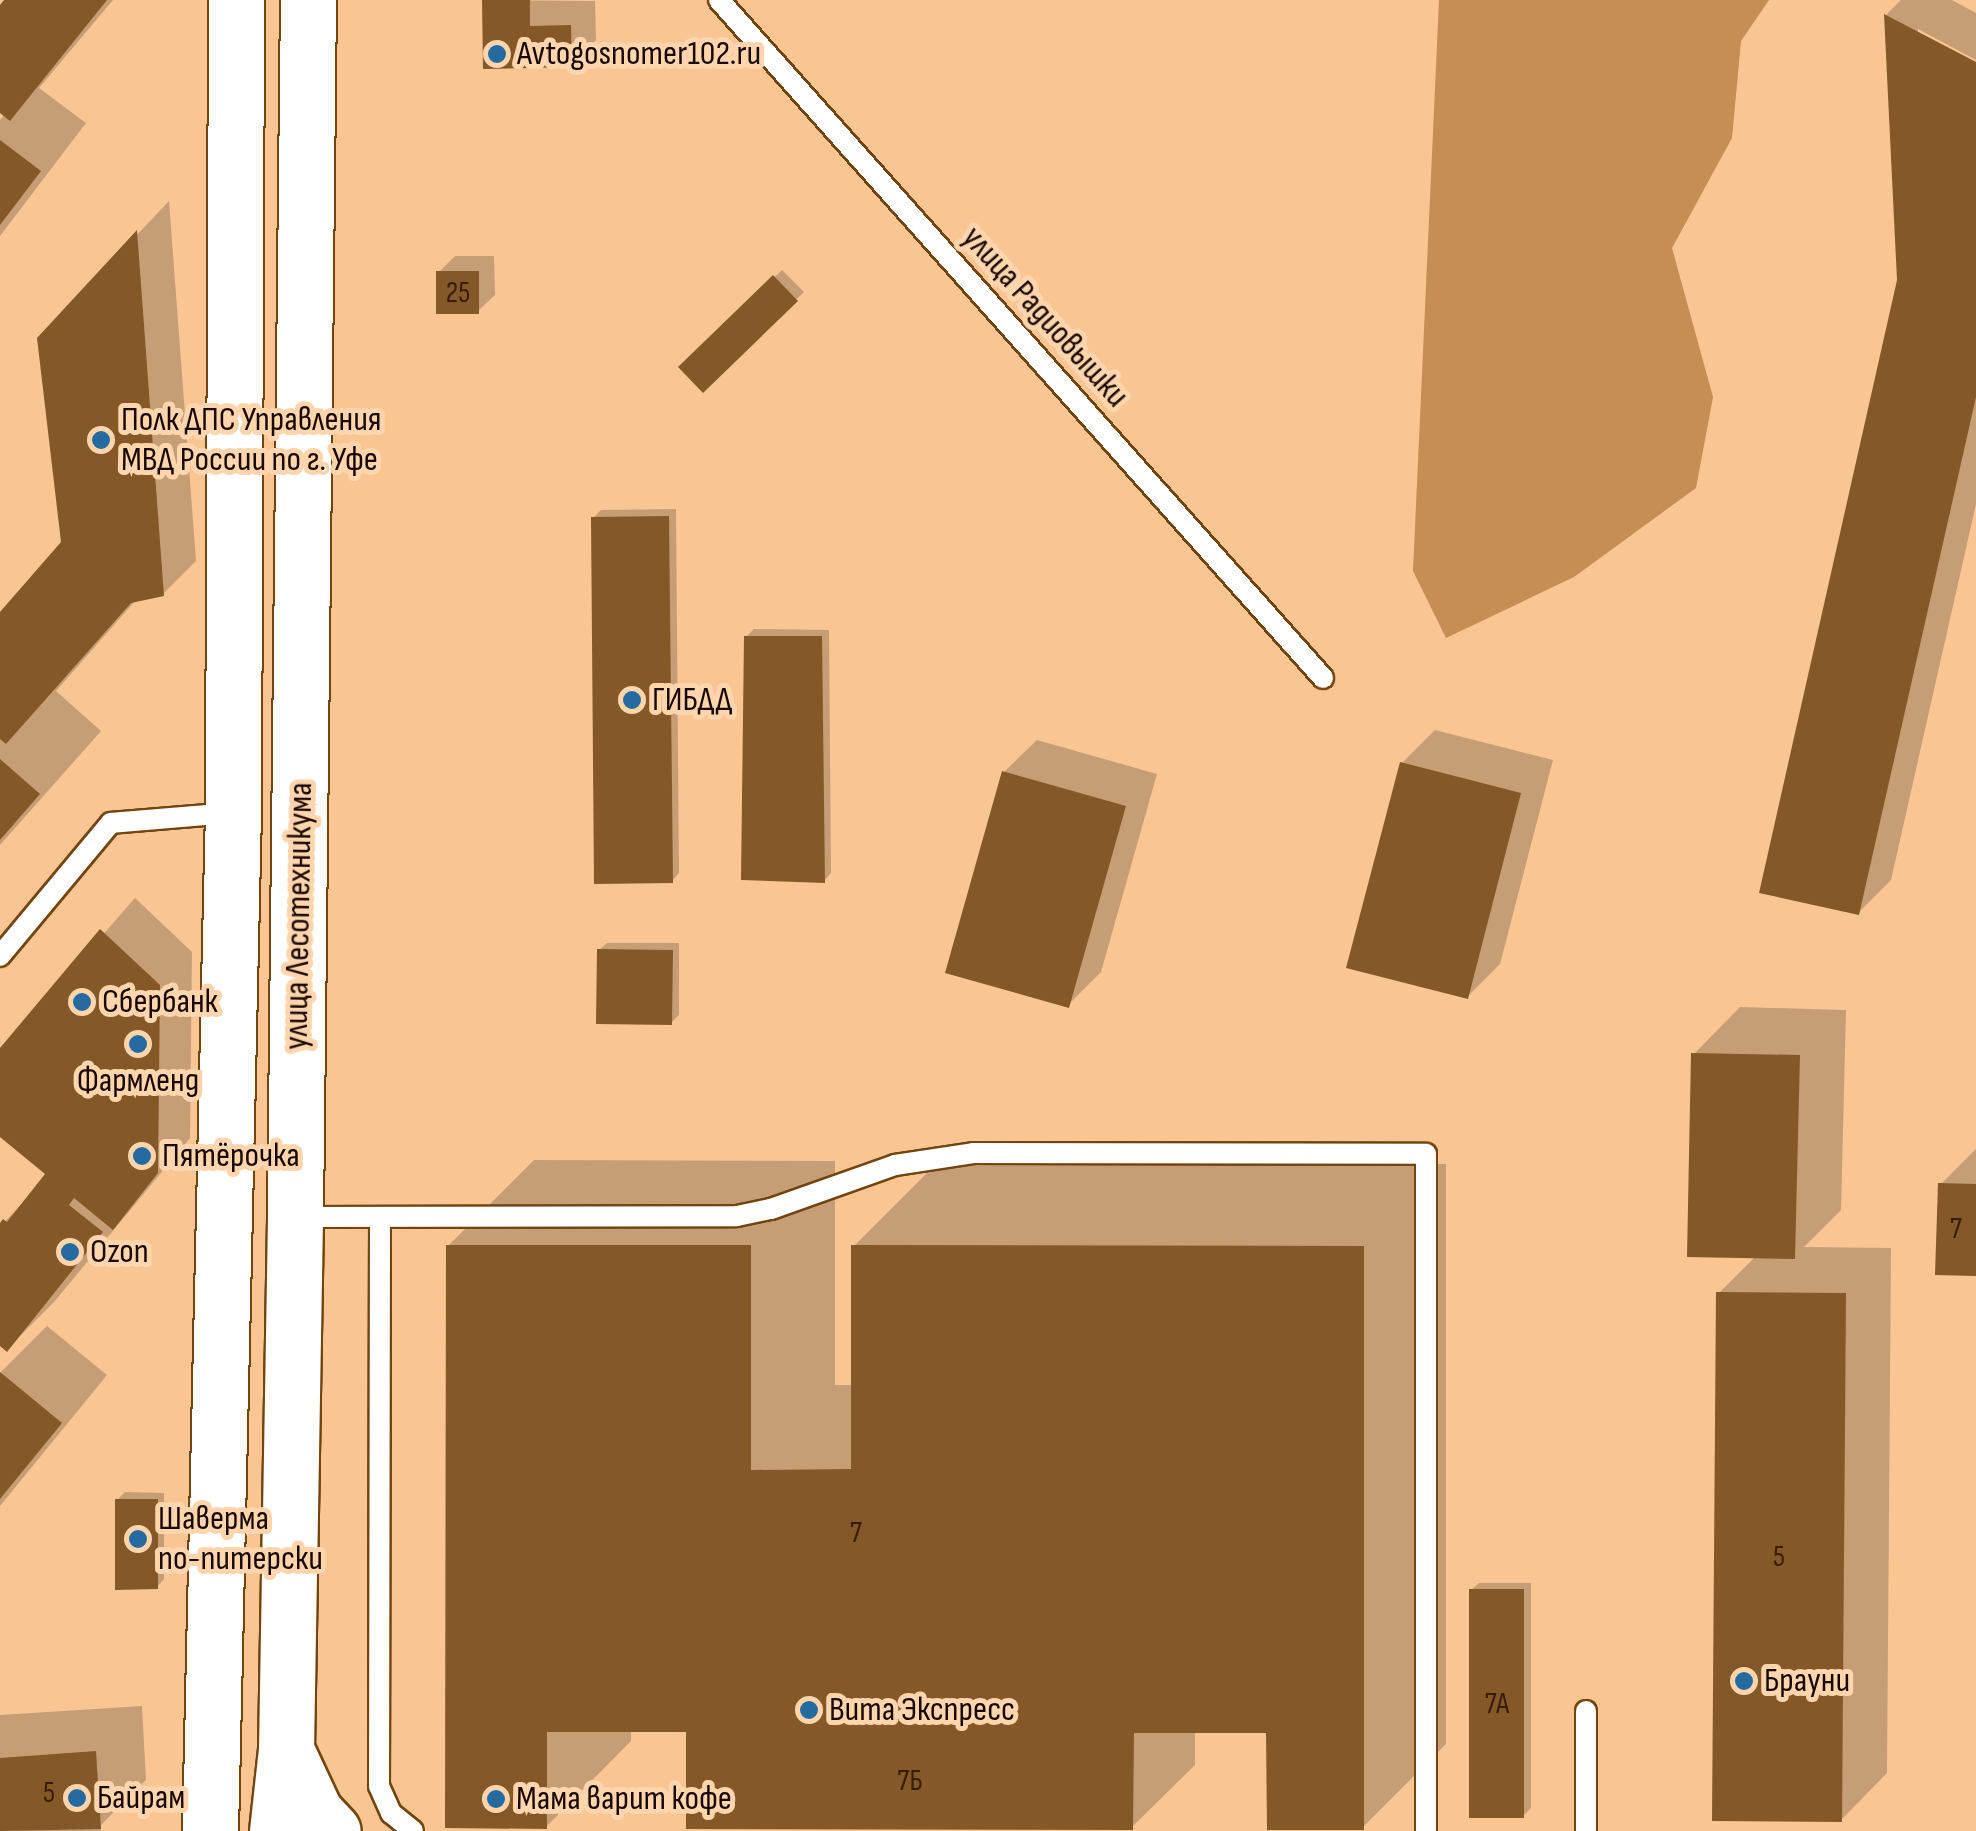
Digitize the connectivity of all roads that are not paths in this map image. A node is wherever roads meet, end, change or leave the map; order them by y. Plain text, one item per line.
1 (236, 0) edge
2 (308, 0) edge
3 (718, 0) edge
4 (1323, 678) dead end
5 (233, 812) junction
6 (0, 956) edge
7 (295, 1217) junction
8 (380, 1219) junction
9 (1586, 1711) dead end
10 (286, 1750) junction
11 (210, 1831) edge
12 (277, 1831) edge
13 (333, 1831) edge
14 (413, 1831) edge
15 (1426, 1831) edge
16 (1586, 1831) edge

1 - 5 main road, улица Лесотехникума
2 - 7 main road, улица Лесотехникума
3 - 4 lane, улица Радиовышки
5 - 6 lane
5 - 11 main road, улица Лесотехникума
7 - 8 lane
7 - 10 main road, улица Лесотехникума
8 - 14 lane
8 - 15 lane
9 - 16 lane
10 - 12 main road, улица Лесотехникума
10 - 13 main road

